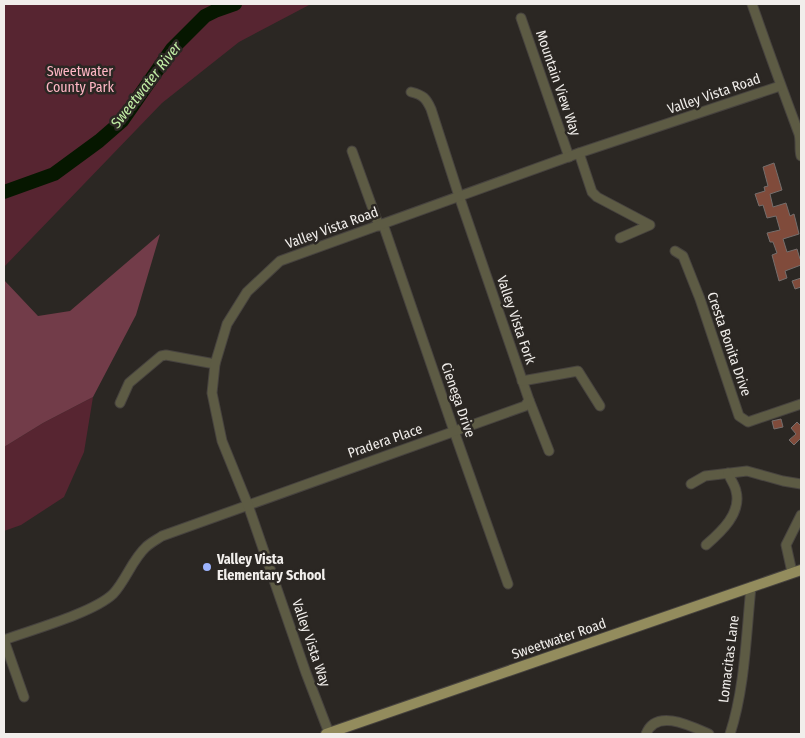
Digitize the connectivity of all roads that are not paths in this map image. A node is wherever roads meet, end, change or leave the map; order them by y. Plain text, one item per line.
1 (752, 4) edge
2 (521, 18) dead end
3 (780, 86) junction
4 (411, 92) dead end
5 (800, 136) edge
6 (352, 151) dead end
7 (579, 153) junction
8 (801, 156) edge
9 (569, 157) junction
10 (459, 196) junction
11 (381, 225) junction
12 (620, 238) dead end
13 (675, 251) dead end
14 (215, 364) junction
15 (522, 381) junction
16 (529, 400) junction
17 (120, 403) dead end
18 (801, 404) edge
19 (600, 406) dead end
20 (454, 431) junction
21 (549, 451) dead end
22 (728, 473) junction
23 (691, 484) dead end
24 (801, 484) edge
25 (248, 505) junction
26 (801, 515) edge
27 (706, 545) dead end
28 (797, 571) edge
29 (508, 584) dead end
30 (751, 587) junction
31 (4, 640) edge
32 (24, 697) dead end
33 (328, 734) edge
34 (646, 734) edge
35 (709, 734) edge
36 (730, 734) edge

1 - 3 street
2 - 9 street, Mountain View Way
3 - 5 street
3 - 7 street, Valley Vista Road
4 - 10 street, Valley Vista Fork
5 - 8 street
6 - 11 street, Cienega Drive
7 - 9 street, Valley Vista Road
7 - 12 street
9 - 10 street, Valley Vista Road
10 - 11 street, Valley Vista Road
10 - 15 street, Valley Vista Fork
11 - 14 street, Valley Vista Road
11 - 20 street, Cienega Drive
13 - 18 street, Cresta Bonita Drive
14 - 17 street
14 - 25 street, Valley Vista Road
15 - 16 street, Valley Vista Fork
15 - 19 street
16 - 20 street, Pradera Place
16 - 21 street, Valley Vista Fork
20 - 25 street, Pradera Place
20 - 29 street, Cienega Drive
22 - 23 street
22 - 24 street
22 - 27 street
25 - 31 street
25 - 33 street, Valley Vista Way
26 - 28 street
28 - 30 main road, Sweetwater Road
30 - 33 main road, Sweetwater Road
30 - 36 street, Lomacitas Lane
31 - 32 street
34 - 35 street

